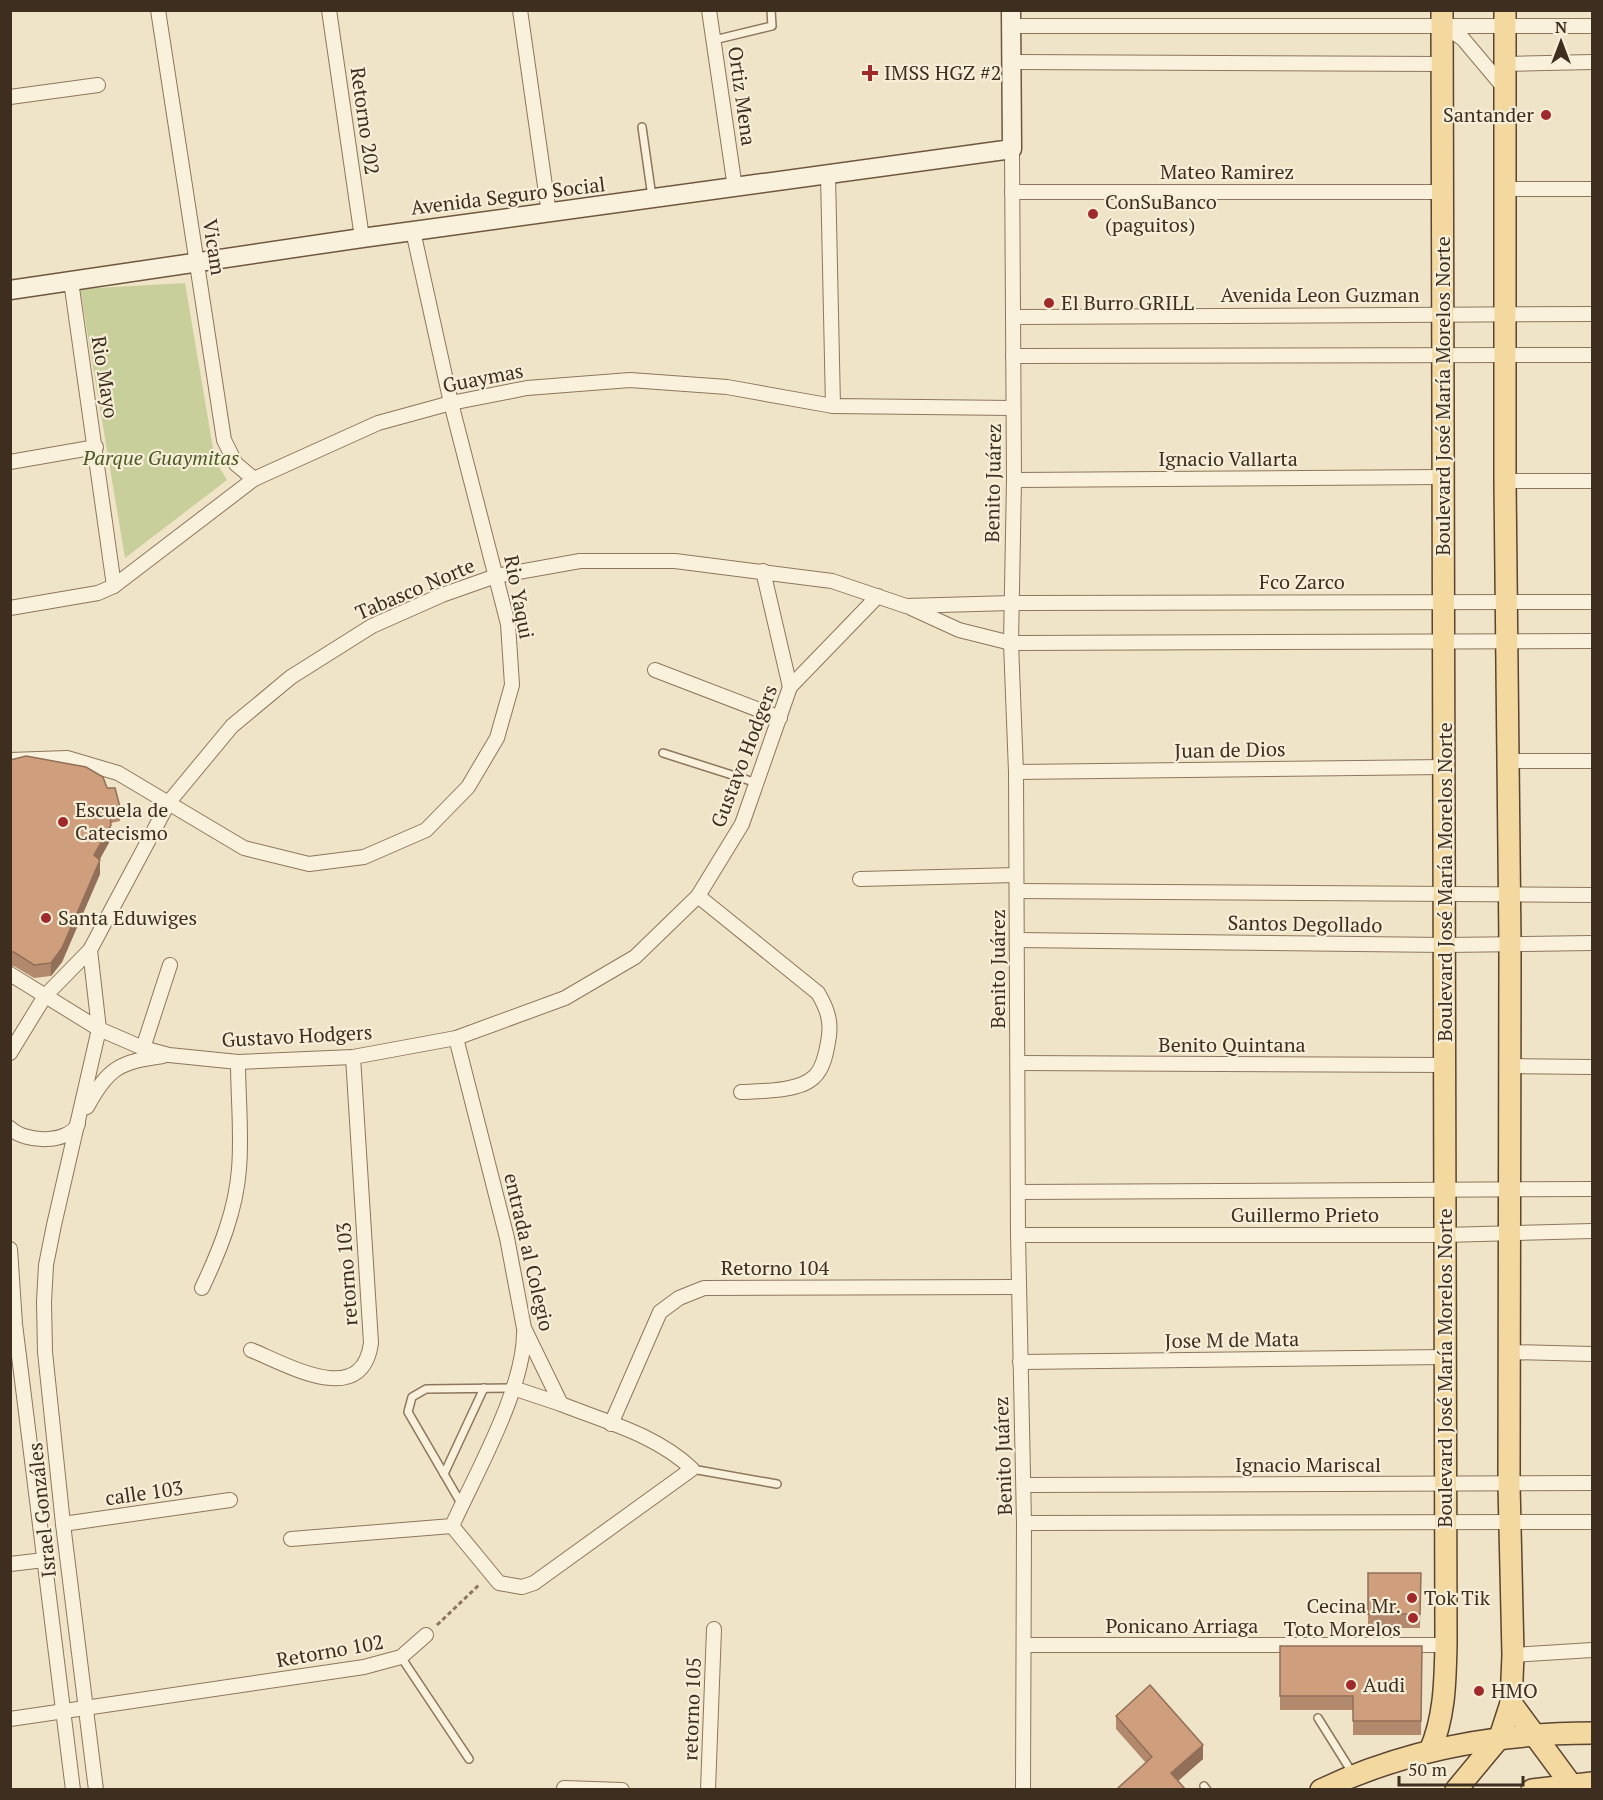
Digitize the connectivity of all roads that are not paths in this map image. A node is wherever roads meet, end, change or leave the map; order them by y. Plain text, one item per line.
1 (158, 10) edge
2 (329, 10) edge
3 (520, 10) edge
4 (709, 10) edge
5 (771, 10) edge
6 (1011, 18) edge
7 (1443, 18) edge
8 (1505, 18) edge
9 (1593, 26) edge
10 (714, 40) junction
11 (1011, 62) junction
12 (1593, 62) edge
13 (1442, 63) junction
14 (1505, 63) junction
15 (98, 85) dead end
16 (1506, 90) junction
17 (10, 97) edge
18 (642, 127) dead end
19 (1012, 149) junction
20 (828, 175) junction
21 (735, 188) junction
22 (1506, 189) junction
23 (1593, 189) edge
24 (1012, 192) junction
25 (1443, 192) junction
26 (652, 200) junction
27 (549, 214) junction
28 (412, 231) junction
29 (362, 238) junction
30 (196, 262) junction
31 (71, 280) junction
32 (10, 290) edge
33 (1443, 314) junction
34 (1593, 314) edge
35 (1507, 315) junction
36 (1012, 317) junction
37 (1443, 355) junction
38 (1507, 355) junction
39 (1593, 355) edge
40 (1012, 356) junction
41 (451, 403) junction
42 (833, 406) junction
43 (1013, 408) junction
44 (96, 447) junction
45 (10, 462) edge
46 (1442, 477) junction
47 (254, 479) junction
48 (1014, 480) junction
49 (1505, 481) junction
50 (1593, 481) edge
51 (763, 570) junction
52 (496, 576) junction
53 (114, 586) junction
54 (878, 596) junction
55 (1443, 602) junction
56 (1508, 602) junction
57 (1593, 602) edge
58 (1011, 603) junction
59 (906, 606) junction
60 (10, 608) edge
61 (1443, 640) junction
62 (1508, 641) junction
63 (1593, 641) edge
64 (1011, 643) junction
65 (655, 670) dead end
66 (790, 687) junction
67 (780, 718) junction
68 (663, 753) dead end
69 (10, 760) edge
70 (1509, 761) junction
71 (1593, 761) edge
72 (1444, 767) junction
73 (1016, 772) junction
74 (757, 783) junction
75 (169, 802) junction
76 (1016, 876) junction
77 (860, 879) dead end
78 (1017, 891) junction
79 (1445, 894) junction
80 (1510, 895) junction
81 (1593, 895) edge
82 (698, 896) junction
83 (1017, 940) junction
84 (1593, 943) edge
85 (1445, 945) junction
86 (1510, 945) junction
87 (90, 950) junction
88 (170, 964) dead end
89 (10, 974) edge
90 (45, 996) junction
91 (99, 1029) junction
92 (456, 1038) junction
93 (143, 1048) junction
94 (10, 1053) edge
95 (169, 1055) junction
96 (353, 1057) junction
97 (238, 1062) junction
98 (1018, 1063) junction
99 (1446, 1065) junction
100 (1510, 1066) junction
101 (1593, 1067) edge
102 (741, 1092) dead end
103 (10, 1128) edge
104 (76, 1129) junction
105 (1508, 1188) junction
106 (1445, 1189) junction
107 (1593, 1189) edge
108 (1018, 1192) junction
109 (1593, 1231) edge
110 (1508, 1233) junction
111 (1018, 1235) junction
112 (1445, 1235) junction
113 (10, 1249) edge
114 (1019, 1287) junction
115 (202, 1288) dead end
116 (524, 1328) junction
117 (251, 1350) dead end
118 (1509, 1352) junction
119 (1593, 1354) edge
120 (1445, 1357) junction
121 (1020, 1362) junction
122 (484, 1388) junction
123 (513, 1388) junction
124 (25, 1403) junction
125 (561, 1404) junction
126 (10, 1405) edge
127 (611, 1424) junction
128 (692, 1469) junction
129 (444, 1473) junction
130 (1593, 1483) edge
131 (777, 1484) dead end
132 (1445, 1484) junction
133 (1024, 1485) junction
134 (1509, 1485) junction
135 (230, 1500) dead end
136 (462, 1505) junction
137 (1446, 1520) junction
138 (1511, 1521) junction
139 (1593, 1522) edge
140 (1024, 1523) junction
141 (63, 1524) junction
142 (453, 1526) junction
143 (291, 1539) dead end
144 (44, 1560) junction
145 (10, 1564) edge
146 (714, 1629) dead end
147 (426, 1635) road end
148 (1025, 1645) junction
149 (1446, 1645) junction
150 (1593, 1650) edge
151 (1513, 1655) junction
152 (401, 1657) junction
153 (1511, 1703) junction
154 (84, 1708) junction
155 (62, 1712) junction
156 (1318, 1718) dead end
157 (10, 1719) edge
158 (1535, 1733) junction
159 (1593, 1733) edge
160 (1500, 1737) junction
161 (1430, 1751) junction
162 (469, 1759) dead end
163 (1355, 1783) edge
164 (1580, 1786) edge
165 (564, 1788) edge
166 (73, 1790) edge
167 (96, 1790) edge
168 (622, 1790) edge
169 (708, 1790) edge
170 (1023, 1790) edge
171 (1321, 1790) edge
172 (1456, 1790) edge
173 (1532, 1790) edge

1 - 30 street, Vicam
2 - 29 street, Retorno 202
3 - 27 street
4 - 10 street, Ortiz Mena
5 - 10 lane
6 - 7 street
6 - 11 street
7 - 8 street
7 - 13 main road, Boulevard José María Morelos Norte
7 - 16 street
8 - 9 street
8 - 14 main road
10 - 21 street, Ortiz Mena
11 - 13 street
11 - 19 street
12 - 14 street
13 - 25 main road, Boulevard José María Morelos Norte
14 - 16 main road
15 - 17 street
16 - 22 main road
18 - 26 lane
19 - 20 street, Avenida Seguro Social
19 - 24 street, Benito Juárez
20 - 21 street, Avenida Seguro Social
20 - 42 street
21 - 26 street, Avenida Seguro Social
22 - 23 street
22 - 35 main road
24 - 25 street, Mateo Ramirez
24 - 36 street, Benito Juárez
25 - 33 main road, Boulevard José María Morelos Norte
26 - 27 street, Avenida Seguro Social
27 - 28 street, Avenida Seguro Social
28 - 29 street, Avenida Seguro Social
28 - 41 street, Rio Yaqui
29 - 30 street, Avenida Seguro Social
30 - 31 street, Avenida Seguro Social
30 - 47 street, Vicam
31 - 32 street, Avenida Seguro Social
31 - 44 street, Rio Mayo
33 - 35 street, Avenida Leon Guzman
33 - 36 street, Avenida Leon Guzman
33 - 37 main road, Boulevard José María Morelos Norte
34 - 35 street, Avenida Leon Guzman
35 - 38 main road
36 - 40 street, Benito Juárez
37 - 38 street
37 - 40 street
37 - 46 main road, Boulevard José María Morelos Norte
38 - 39 street
38 - 49 main road
40 - 43 street, Benito Juárez
41 - 42 street, Guaymas
41 - 47 street, Guaymas
41 - 52 street, Rio Yaqui
42 - 43 street, Guaymas
43 - 48 street, Benito Juárez
44 - 45 street
44 - 53 street, Rio Mayo
46 - 48 street, Ignacio Vallarta
46 - 55 main road, Boulevard José María Morelos Norte
47 - 53 street, Guaymas
48 - 58 street, Benito Juárez
49 - 50 street
49 - 56 main road
51 - 52 street, Tabasco Norte
51 - 54 street, Tabasco Norte
51 - 66 street
52 - 75 street, Tabasco Norte
52 - 75 street, Rio Yaqui
53 - 60 street, Guaymas
54 - 59 street, Tabasco Norte
54 - 66 street, Gustavo Hodgers
55 - 56 street, Fco Zarco
55 - 58 street, Fco Zarco
55 - 61 main road, Boulevard José María Morelos Norte
56 - 57 street, Fco Zarco
56 - 62 main road
58 - 59 street, Tabasco Norte
58 - 64 street, Benito Juárez
59 - 64 street
61 - 62 street
61 - 64 street
61 - 72 main road, Boulevard José María Morelos Norte
62 - 63 street
62 - 70 main road
64 - 73 street, Benito Juárez
65 - 67 street
66 - 67 street, Gustavo Hodgers
67 - 74 street, Gustavo Hodgers
68 - 74 lane
69 - 75 street, Rio Yaqui
70 - 71 street
70 - 80 main road
72 - 73 street, Juan de Dios
72 - 79 main road, Boulevard José María Morelos Norte
73 - 76 street, Benito Juárez
74 - 82 street, Gustavo Hodgers
75 - 87 street, Tabasco Norte
76 - 77 street
76 - 78 street, Benito Juárez
78 - 79 street, Santos Degollado
78 - 83 street, Benito Juárez
79 - 80 street, Santos Degollado
79 - 85 main road, Boulevard José María Morelos Norte
80 - 81 street, Santos Degollado
80 - 86 main road
82 - 92 street, Gustavo Hodgers
82 - 102 street
83 - 85 street, Santos Degollado
83 - 98 street, Benito Juárez
84 - 86 street, Santos Degollado
85 - 86 street, Santos Degollado
85 - 99 main road, Boulevard José María Morelos Norte
86 - 100 main road
87 - 90 street, Tabasco Norte
87 - 91 street
88 - 93 street
89 - 90 street, Gustavo Hodgers
90 - 91 street, Gustavo Hodgers
90 - 94 street, Tabasco Norte
91 - 93 street, Gustavo Hodgers
91 - 104 street
92 - 96 street, Gustavo Hodgers
92 - 116 street, entrada al Colegio
93 - 95 street, Gustavo Hodgers
95 - 97 street, Gustavo Hodgers
95 - 104 street
96 - 97 street, Gustavo Hodgers
96 - 117 street, retorno 103
97 - 115 street
98 - 99 street, Benito Quintana
98 - 108 street, Benito Juárez
99 - 106 main road, Boulevard José María Morelos Norte
100 - 101 street
100 - 105 main road
103 - 104 street
104 - 141 street, Israel Gonzáles
105 - 106 street, Guillermo Prieto
105 - 107 street, Guillermo Prieto
105 - 110 main road
106 - 108 street, Guillermo Prieto
106 - 112 main road, Boulevard José María Morelos Norte
108 - 111 street, Benito Juárez
109 - 110 street, Guillermo Prieto
110 - 112 street, Guillermo Prieto
110 - 118 main road
111 - 112 street, Guillermo Prieto
111 - 114 street, Benito Juárez
112 - 120 main road, Boulevard José María Morelos Norte
113 - 124 street, Israel Gonzáles
114 - 121 street, Benito Juárez
114 - 127 street, Retorno 104
116 - 123 street
116 - 125 street, entrada al Colegio
118 - 119 street
118 - 134 main road
120 - 121 street, Jose M de Mata
120 - 132 main road, Boulevard José María Morelos Norte
121 - 133 street, Benito Juárez
122 - 123 lane
122 - 129 lane
122 - 129 lane
123 - 125 street
123 - 136 street
124 - 126 street
124 - 144 street, Israel Gonzáles
125 - 127 street
127 - 128 street
128 - 131 lane
128 - 142 street
129 - 136 lane
130 - 134 street, Ignacio Mariscal
132 - 133 street, Ignacio Mariscal
132 - 134 street, Ignacio Mariscal
132 - 137 main road, Boulevard José María Morelos Norte
133 - 140 street, Benito Juárez
134 - 138 main road
135 - 141 street, calle 103
136 - 142 street
137 - 138 street
137 - 140 street
137 - 149 main road, Boulevard José María Morelos Norte
138 - 139 street
138 - 151 main road
140 - 148 street, Benito Juárez
141 - 154 street, Israel Gonzáles
142 - 143 street
144 - 145 street
144 - 155 street, Israel Gonzáles
146 - 169 street, retorno 105
147 - 152 street, Retorno 102
148 - 149 street, Ponicano Arriaga
148 - 170 street, Benito Juárez
149 - 161 main road, Boulevard José María Morelos Norte
150 - 151 street
151 - 153 main road
152 - 154 street, Retorno 102
152 - 162 lane
153 - 158 main road
153 - 160 main road
154 - 155 street, Retorno 102
154 - 167 street, Israel Gonzáles
155 - 157 street, Retorno 102
155 - 166 street, Israel Gonzáles
156 - 163 lane
158 - 159 main road
158 - 160 main road
158 - 164 main road
160 - 161 main road
160 - 172 main road
161 - 163 main road
163 - 171 main road
164 - 173 main road
165 - 168 street

